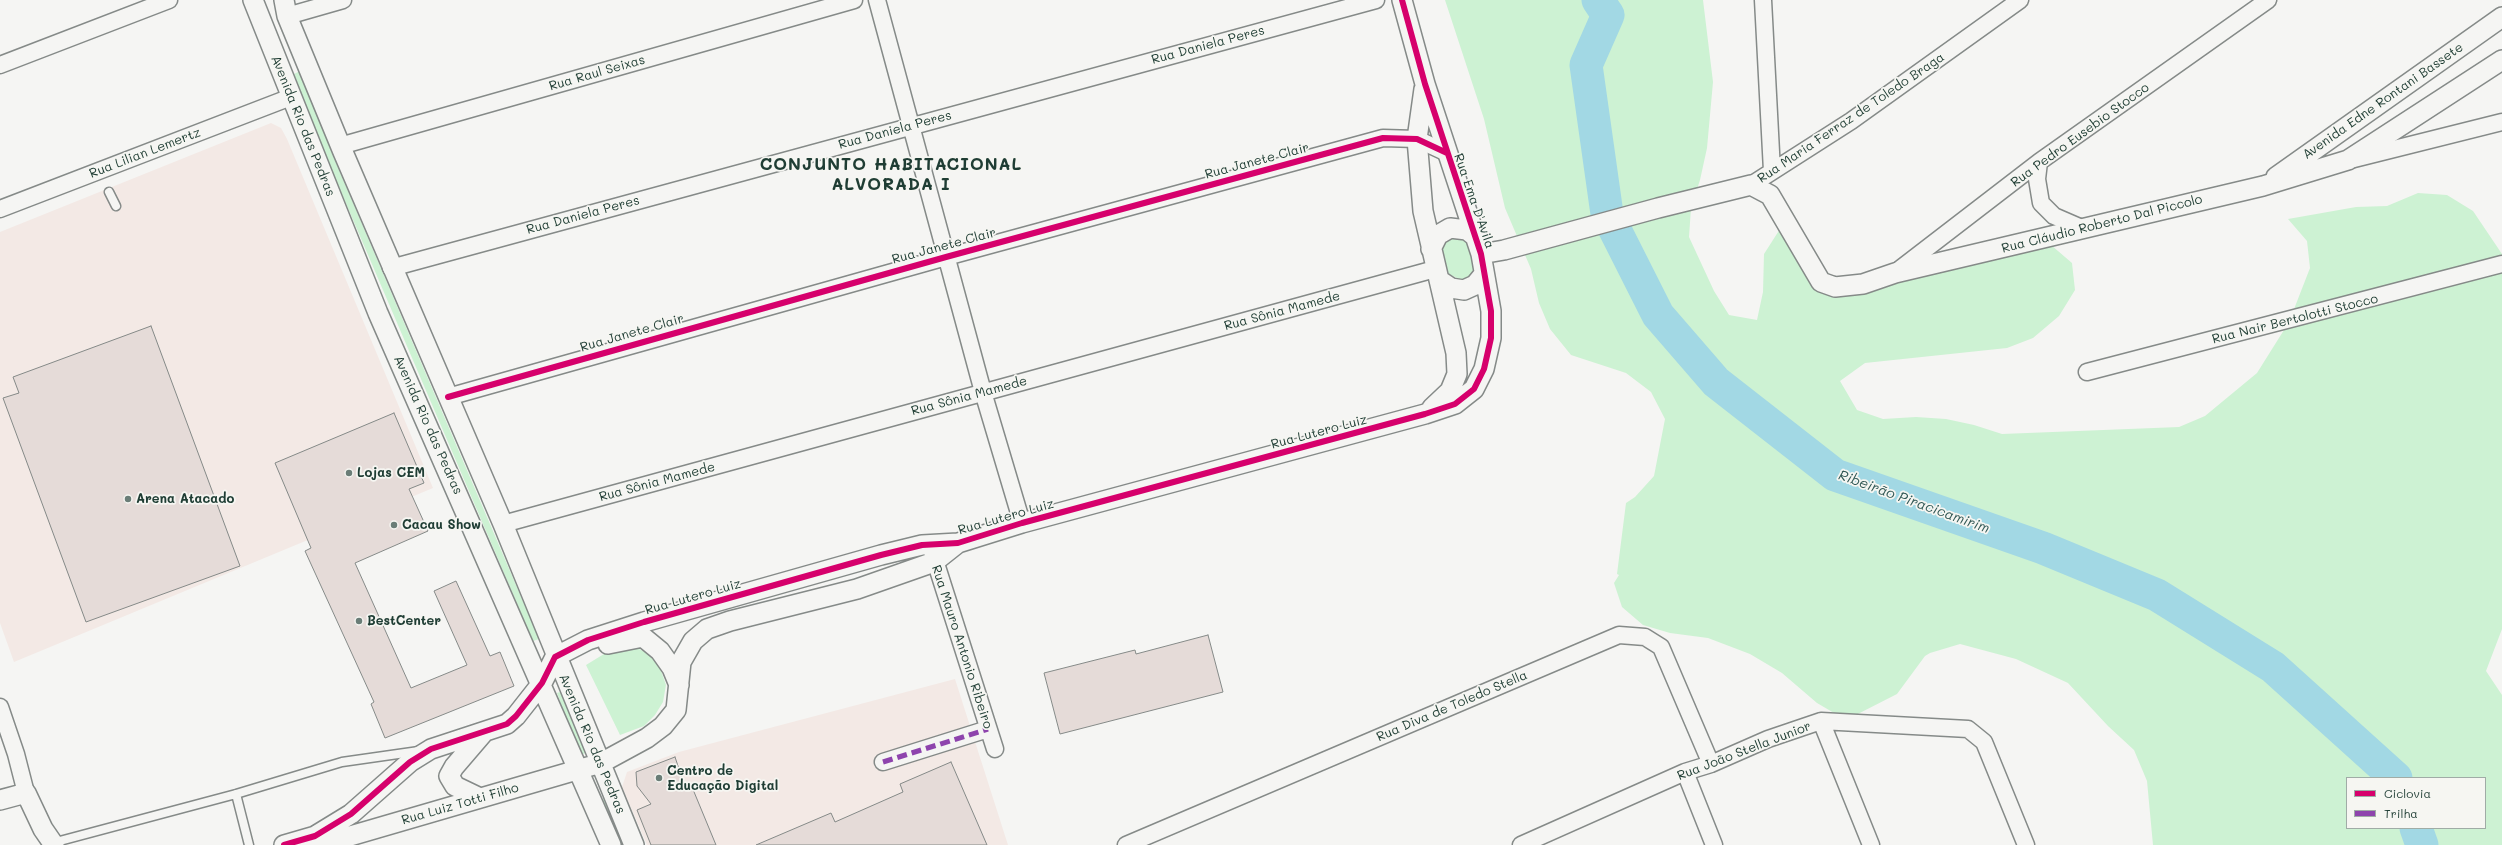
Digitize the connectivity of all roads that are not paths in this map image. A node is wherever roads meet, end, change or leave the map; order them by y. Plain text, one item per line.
1 (169, 0) edge
2 (254, 0) edge
3 (343, 0) edge
4 (854, 0) edge
5 (877, 0) edge
6 (1376, 0) edge
7 (1402, 0) edge
8 (1763, 0) edge
9 (2020, 0) edge
10 (2268, 0) edge
11 (286, 8) edge
12 (2502, 17) edge
13 (2502, 60) edge
14 (0, 65) edge
15 (1425, 84) junction
16 (291, 97) junction
17 (2502, 122) edge
18 (910, 125) junction
19 (1417, 140) junction
20 (340, 146) junction
21 (1446, 153) junction
22 (2348, 160) junction
23 (2039, 162) junction
24 (1772, 171) junction
25 (1751, 185) junction
26 (2263, 186) junction
27 (109, 192) dead end
28 (116, 206) dead end
29 (0, 209) edge
30 (2084, 229) junction
31 (1479, 246) junction
32 (1431, 248) junction
33 (946, 257) junction
34 (2502, 264) edge
35 (391, 268) junction
36 (1895, 273) junction
37 (1437, 274) junction
38 (1484, 274) junction
39 (2087, 372) dead end
40 (983, 392) junction
41 (448, 397) junction
42 (1425, 414) junction
43 (1022, 523) junction
44 (503, 524) junction
45 (930, 543) junction
46 (958, 543) junction
47 (934, 562) junction
48 (588, 640) junction
49 (555, 657) junction
50 (542, 683) junction
51 (679, 686) junction
52 (0, 707) edge
53 (1821, 721) junction
54 (988, 729) junction
55 (485, 731) junction
56 (431, 749) junction
57 (995, 749) dead end
58 (883, 762) dead end
59 (601, 763) junction
60 (1710, 764) junction
61 (577, 770) junction
62 (1685, 772) junction
63 (26, 793) junction
64 (236, 794) junction
65 (480, 798) junction
66 (0, 800) edge
67 (53, 844) edge
68 (249, 845) edge
69 (284, 845) edge
70 (319, 845) edge
71 (612, 845) edge
72 (634, 845) edge
73 (1126, 845) edge
74 (1521, 845) edge
75 (1714, 845) edge
76 (1871, 845) edge
77 (2026, 845) edge

1 - 14 street
2 - 16 street, Avenida Rio das Pedras
3 - 11 street
4 - 20 street, Rua Raul Seixas
5 - 18 street
6 - 18 street, Rua Daniela Peres
7 - 15 street, Rua Ema D'Avila
8 - 24 street
9 - 24 street, Rua Maria Ferraz de Toledo Braga
10 - 23 street, Rua Pedro Eusebio Stocco
11 - 20 street, Avenida Rio das Pedras
12 - 26 street, Avenida Edne Rontani Bassete
13 - 22 street
15 - 19 street
15 - 21 street, Rua Ema D'Avila
16 - 29 street, Rua Lilian Lemertz
16 - 50 street, Avenida Rio das Pedras
17 - 22 street, Rua Cláudio Roberto Dal Piccolo
18 - 33 street
18 - 35 street, Rua Daniela Peres
19 - 21 street, Rua Janete Clair
19 - 32 street
19 - 33 street, Rua Janete Clair
20 - 35 street, Avenida Rio das Pedras
21 - 31 street, Rua Ema D'Avila
22 - 26 street, Rua Cláudio Roberto Dal Piccolo
23 - 30 street
23 - 36 street, Rua Pedro Eusebio Stocco
24 - 25 street, Rua Maria Ferraz de Toledo Braga
25 - 31 street, Rua Maria Ferraz de Toledo Braga
25 - 36 street, Rua Cláudio Roberto Dal Piccolo
26 - 30 street, Rua Cláudio Roberto Dal Piccolo
27 - 28 lane
30 - 36 street, Rua Cláudio Roberto Dal Piccolo
31 - 32 street
31 - 38 street, Rua Ema D'Avila
32 - 37 street
33 - 40 street
33 - 41 street, Rua Janete Clair
34 - 39 street, Rua Nair Bertolotti Stocco
35 - 41 street, Avenida Rio das Pedras
37 - 38 street
37 - 40 street, Rua Sônia Mamede
37 - 42 street
38 - 42 street, Rua Ema D'Avila
40 - 43 street
40 - 44 street, Rua Sônia Mamede
41 - 44 street, Avenida Rio das Pedras
42 - 43 street, Rua Lutero Luiz
43 - 46 street, Rua Lutero Luiz
44 - 49 street, Avenida Rio das Pedras
45 - 46 street, Rua Lutero Luiz
45 - 47 street, Rua Mauro Antonio Ribeiro
45 - 48 street, Rua Lutero Luiz
46 - 47 street, Rua Lutero Luiz
47 - 51 street, Rua Lutero Luiz
47 - 54 street, Rua Mauro Antonio Ribeiro
48 - 49 street, Rua Lutero Luiz
48 - 51 street
49 - 50 street
49 - 59 street, Avenida Rio das Pedras
50 - 55 street
50 - 61 street, Avenida Rio das Pedras
51 - 59 street, Rua Lutero Luiz
52 - 63 street
53 - 60 street, Rua João Stella Junior
53 - 76 street
53 - 77 street, Rua João Stella Junior
54 - 57 street, Rua Mauro Antonio Ribeiro
54 - 58 street
55 - 56 street
55 - 65 street
56 - 64 lane
56 - 69 street
59 - 61 street, Rua Luiz Totti Filho
59 - 72 street, Avenida Rio das Pedras
60 - 62 street, Rua João Stella Junior
60 - 73 street, Rua Diva de Toledo Stella
61 - 65 street, Rua Luiz Totti Filho
61 - 71 street, Avenida Rio das Pedras
62 - 74 street, Rua João Stella Junior
62 - 75 street
63 - 66 street
63 - 67 street
64 - 67 lane
64 - 68 lane
65 - 70 street, Rua Luiz Totti Filho

